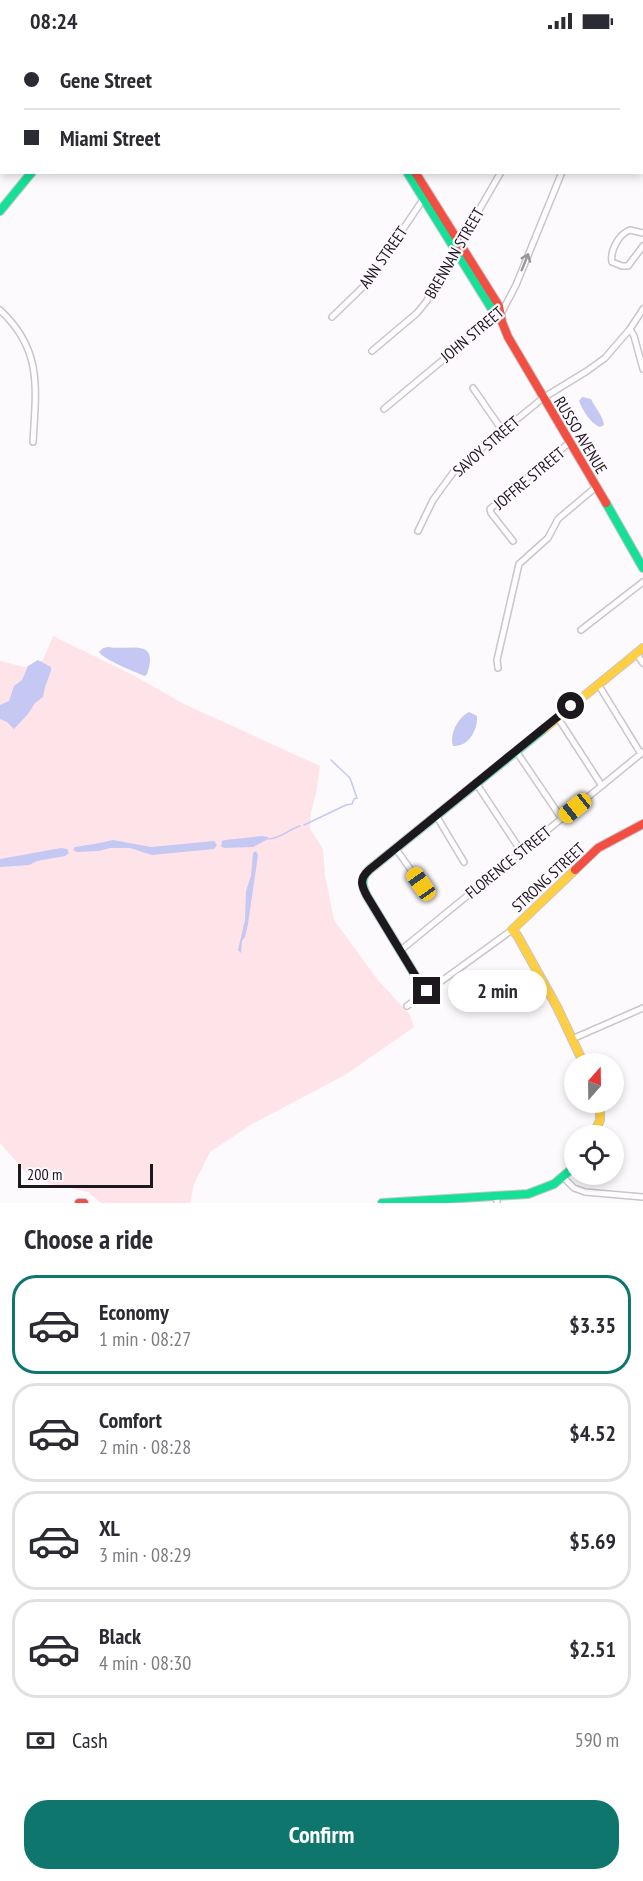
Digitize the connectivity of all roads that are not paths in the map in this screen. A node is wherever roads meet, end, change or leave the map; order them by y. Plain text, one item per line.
1 (30, 174) edge
2 (409, 174) edge
3 (416, 174) edge
4 (500, 174) edge
5 (561, 174) edge
6 (427, 196) junction
7 (0, 211) edge
8 (643, 233) edge
9 (643, 246) edge
10 (458, 247) junction
11 (0, 309) edge
12 (643, 309) edge
13 (499, 314) junction
14 (332, 317) dead end
15 (630, 329) junction
16 (372, 351) dead end
17 (643, 369) edge
18 (473, 388) dead end
19 (543, 398) junction
20 (384, 409) dead end
21 (502, 430) junction
22 (33, 442) dead end
23 (569, 443) junction
24 (596, 487) junction
25 (418, 531) dead end
26 (513, 541) dead end
27 (643, 568) edge
28 (643, 582) edge
29 (581, 630) dead end
30 (640, 650) edge
31 (643, 663) edge
32 (498, 668) dead end
33 (598, 684) junction
34 (558, 718) junction
35 (516, 751) junction
36 (642, 753) edge
37 (476, 783) junction
38 (602, 786) junction
39 (437, 817) junction
40 (562, 819) junction
41 (643, 824) edge
42 (396, 849) junction
43 (520, 851) junction
44 (464, 862) dead end
45 (421, 884) dead end
46 (512, 930) junction
47 (401, 950) junction
48 (427, 991) junction
49 (407, 1006) dead end
50 (643, 1008) edge
51 (572, 1039) junction
52 (579, 1053) edge
53 (564, 1178) edge
54 (571, 1185) edge
55 (643, 1197) edge
56 (497, 1200) edge
57 (79, 1203) edge
58 (84, 1203) edge
59 (382, 1203) edge

1 - 7 street
2 - 6 street, RUSSO AVENUE
3 - 6 street, RUSSO AVENUE
4 - 10 street, BRENNAN STREET
13 -> 5 street, JOHN STREET
6 - 10 street, RUSSO AVENUE
6 - 14 street, ANN STREET
8 - 9 street
10 - 13 street, RUSSO AVENUE
10 - 16 street, BRENNAN STREET
11 - 22 street
12 - 15 street, SAVOY STREET
13 - 19 street, RUSSO AVENUE
13 - 20 street, JOHN STREET
15 - 17 street
15 - 19 street, SAVOY STREET
18 - 21 street
19 - 21 street, SAVOY STREET
19 - 23 street, RUSSO AVENUE
21 - 25 street, SAVOY STREET
23 - 24 street, RUSSO AVENUE
23 - 26 street, JOFFRE STREET
24 - 27 street, RUSSO AVENUE
24 - 32 street
28 - 29 street
30 - 31 street
30 - 33 street
33 - 34 street
33 - 36 street
34 - 35 street
34 - 38 street
35 - 37 street
35 - 40 street
36 - 38 street, FLORENCE STREET
37 - 39 street
37 - 43 street
38 - 40 street, FLORENCE STREET
39 - 42 street
39 - 44 street
40 - 43 street, FLORENCE STREET
41 - 46 street, STRONG STREET
42 - 45 street
42 - 47 street
43 - 47 street, FLORENCE STREET
46 - 48 street
46 - 51 street, STRONG STREET
47 - 48 street
48 - 49 street
50 - 51 street
51 - 52 street, STRONG STREET
53 - 56 street
54 - 55 street
56 - 59 street
57 - 58 street

